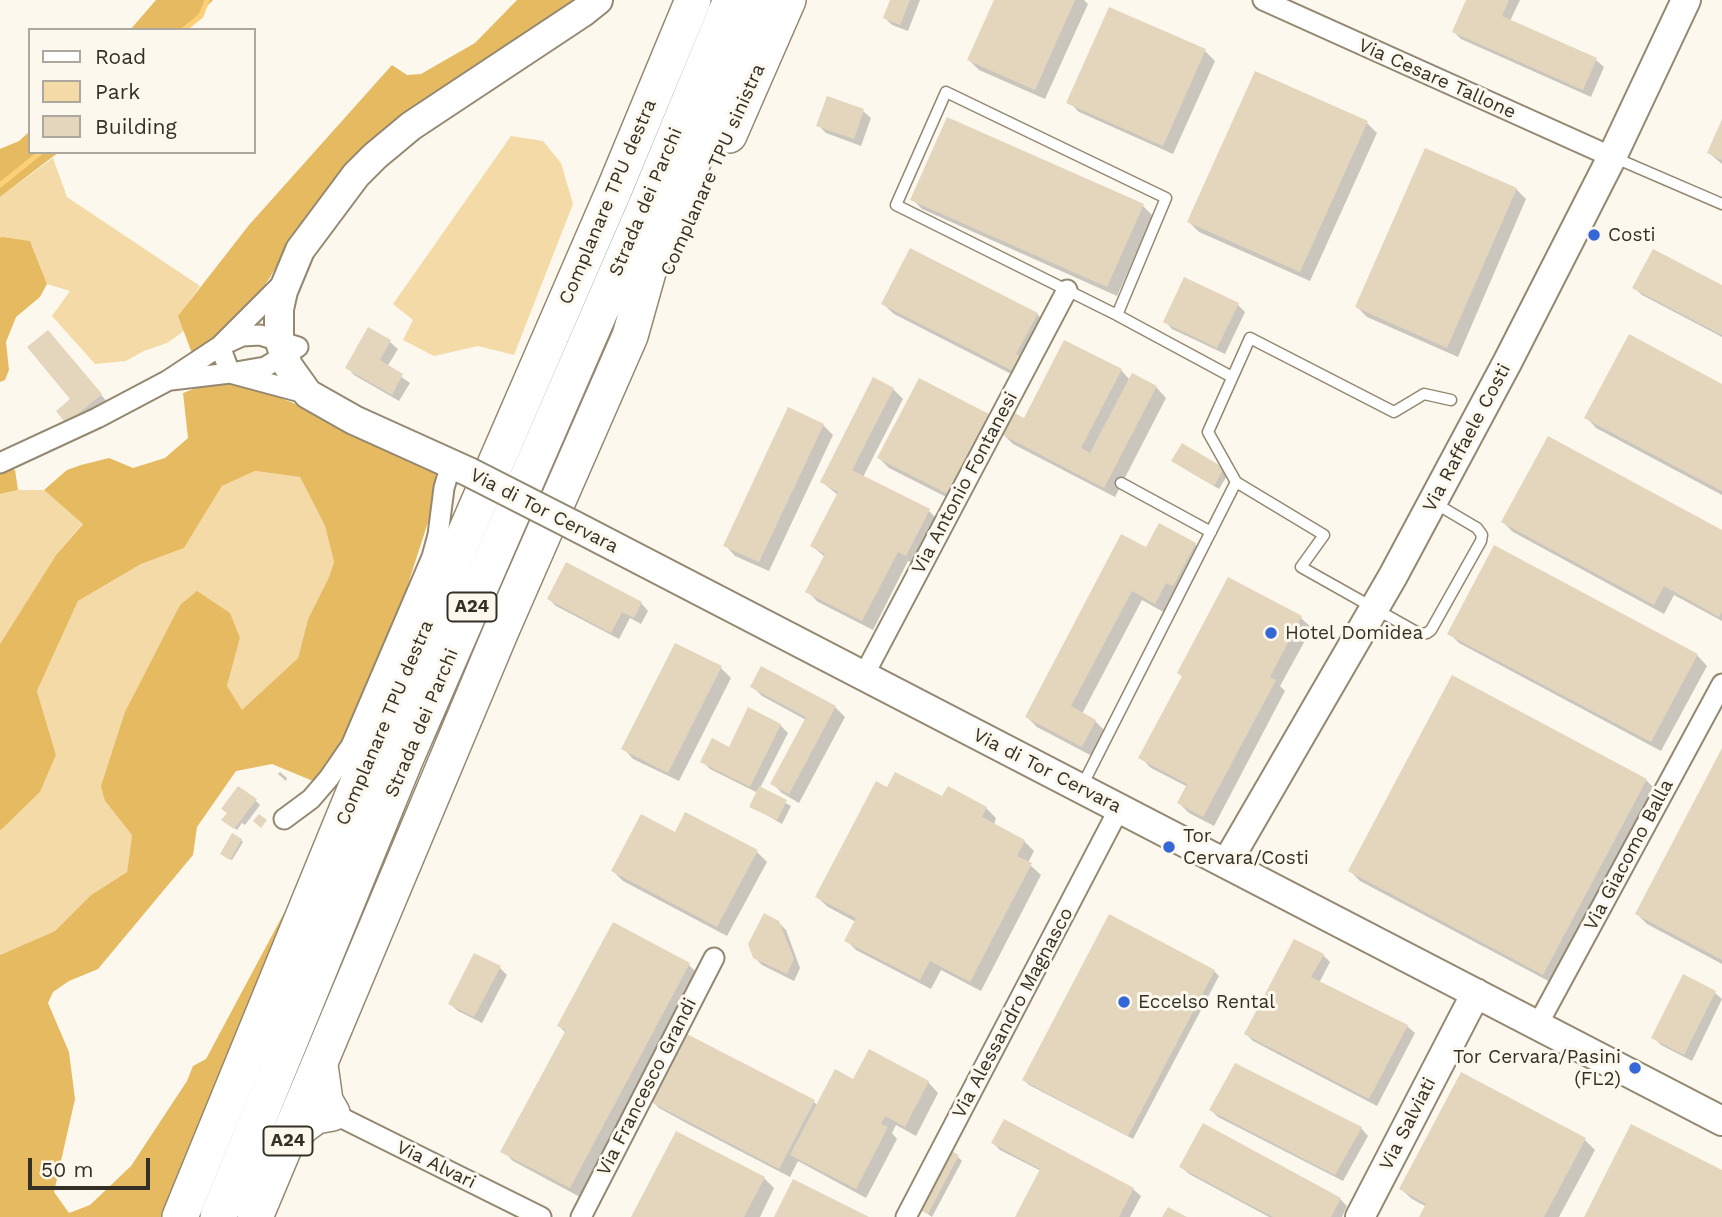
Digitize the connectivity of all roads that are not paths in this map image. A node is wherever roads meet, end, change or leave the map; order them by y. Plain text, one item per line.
1 (598, 0) edge
2 (693, 0) edge
3 (731, 0) edge
4 (759, 0) edge
5 (788, 0) edge
6 (1263, 0) edge
7 (1686, 0) edge
8 (1612, 157) junction
9 (1722, 204) edge
10 (318, 226) junction
11 (287, 279) junction
12 (1067, 290) junction
13 (1117, 315) junction
14 (630, 336) junction
15 (220, 346) junction
16 (287, 347) junction
17 (230, 373) junction
18 (1232, 377) junction
19 (167, 381) junction
20 (308, 394) junction
21 (1451, 400) dead end
22 (370, 426) junction
23 (0, 463) edge
24 (460, 468) junction
25 (1236, 482) junction
26 (1121, 483) dead end
27 (1433, 502) junction
28 (1211, 532) junction
29 (1374, 609) junction
30 (864, 676) junction
31 (1722, 684) edge
32 (1080, 790) junction
33 (1119, 809) junction
34 (284, 819) dead end
35 (1226, 864) junction
36 (714, 958) dead end
37 (1476, 993) junction
38 (1537, 1026) junction
39 (320, 1065) junction
40 (332, 1113) junction
41 (1722, 1121) edge
42 (287, 1145) junction
43 (180, 1217) edge
44 (219, 1217) edge
45 (255, 1217) edge
46 (541, 1217) edge
47 (581, 1217) edge
48 (906, 1217) edge
49 (1360, 1217) edge

1 - 10 street, Via di Tor Cervara
2 - 43 highway, Complanare TPU destra
3 - 44 highway, Strada dei Parchi / A24
4 - 14 highway, Strada dei Parchi / A24
5 - 14 highway, Complanare TPU sinistra
6 - 8 street, Via Cesare Tallone
7 - 8 street, Via Raffaele Costi
8 - 9 lane
8 - 27 street, Via Raffaele Costi
10 - 11 street, Via di Tor Cervara
10 - 16 street, Via di Tor Cervara
11 - 15 street
11 - 16 street, Via di Tor Cervara
12 - 13 lane
12 - 13 lane
12 - 30 street, Via Antonio Fontanesi
13 - 18 lane
14 - 39 highway, Strada dei Parchi / A24
15 - 16 street
15 - 17 street
15 - 19 street
16 - 17 street
16 - 20 street, Via di Tor Cervara
16 - 22 street, Via di Tor Cervara
17 - 19 street
17 - 20 street
18 - 21 lane
18 - 25 lane
19 - 23 street
20 - 22 street, Via di Tor Cervara
22 - 24 street, Via di Tor Cervara
24 - 30 street, Via di Tor Cervara, bridge
24 - 34 street
25 - 28 lane
25 - 29 lane
26 - 28 lane
27 - 29 street, Via Raffaele Costi
27 - 29 lane
28 - 32 lane
29 - 35 street, Via Raffaele Costi
30 - 32 street, Via di Tor Cervara
31 - 38 street, Via Giacomo Balla
32 - 33 street, Via di Tor Cervara
33 - 35 street, Via di Tor Cervara
33 - 48 street, Via Alessandro Magnasco
35 - 37 street, Via di Tor Cervara
36 - 47 street, Via Francesco Grandi
37 - 38 street, Via di Tor Cervara
37 - 49 street, Via Salviati
38 - 41 street, Via di Tor Cervara
39 - 40 highway
39 - 42 highway, Strada dei Parchi / A24
40 - 42 highway
40 - 46 street, Via Alvari
42 - 45 highway, Strada dei Parchi / A24

